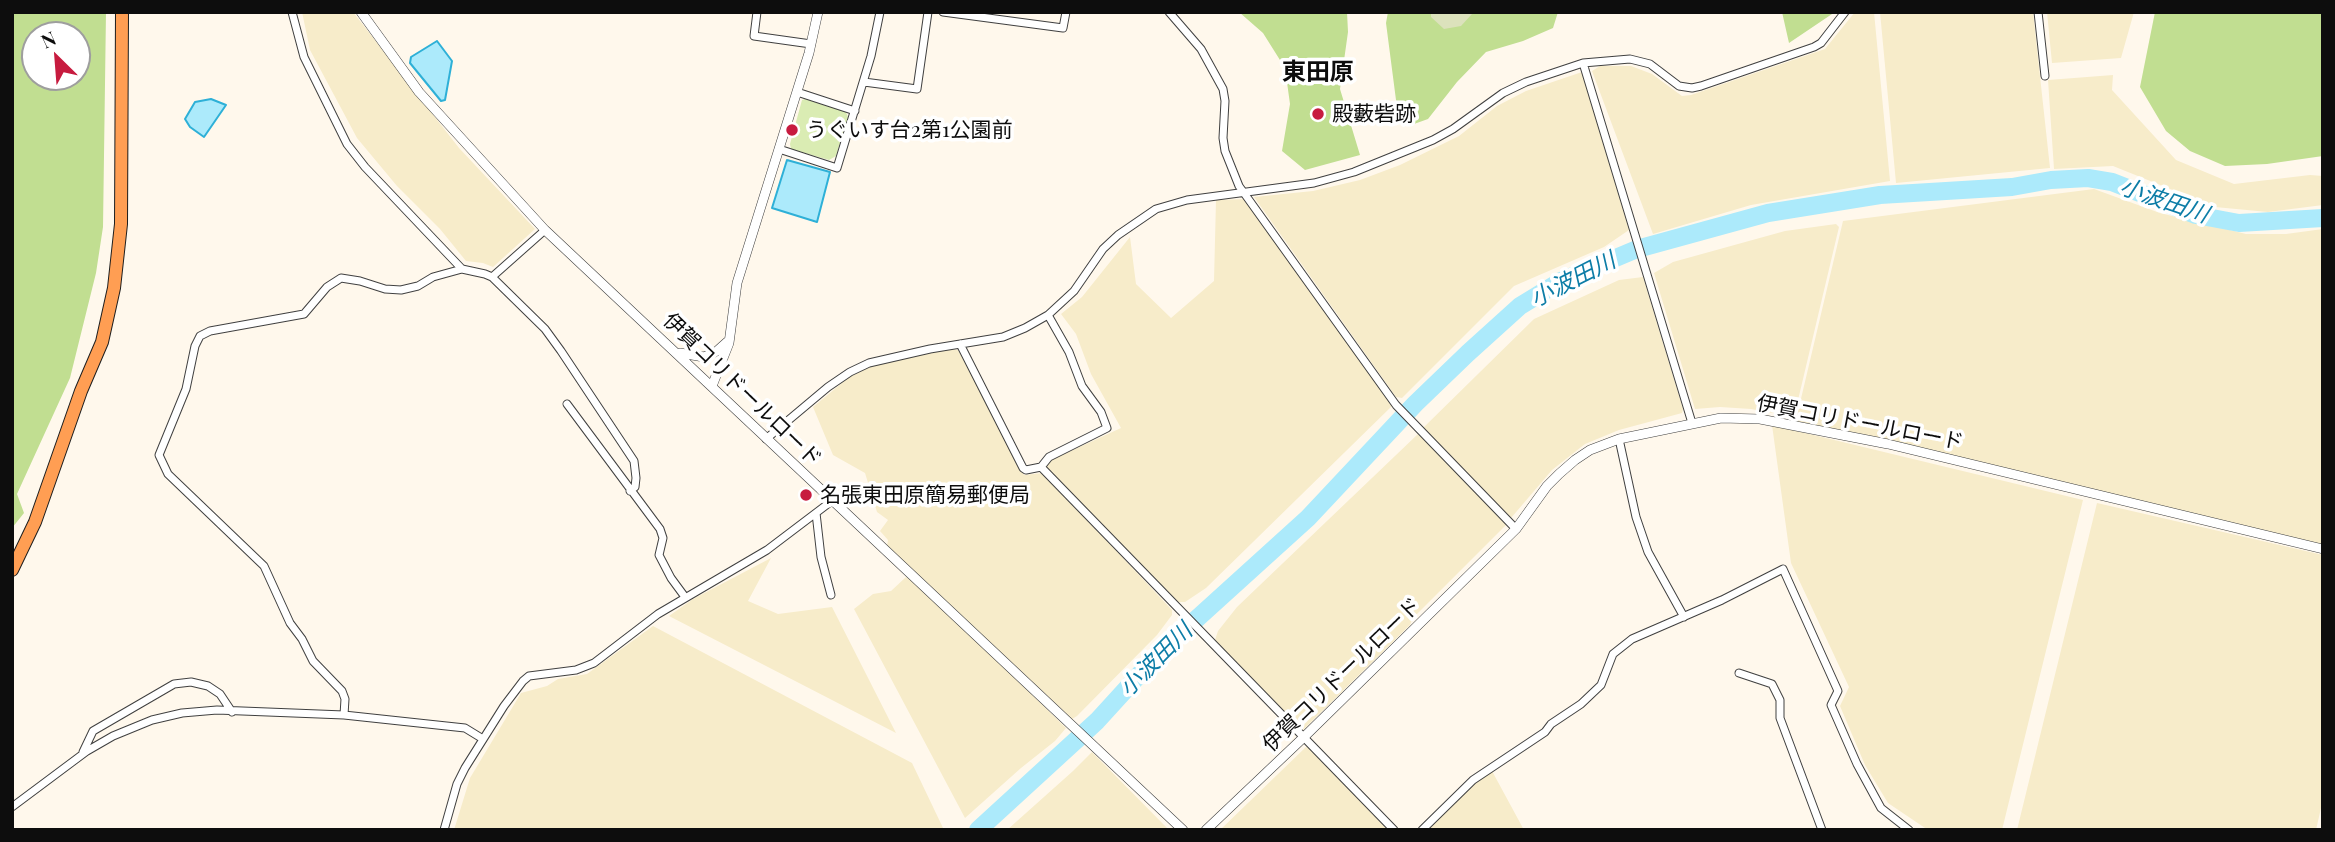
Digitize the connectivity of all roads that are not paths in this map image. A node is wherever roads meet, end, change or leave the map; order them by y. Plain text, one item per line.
1 (122, 12) edge
2 (292, 12) edge
3 (361, 12) edge
4 (757, 12) edge
5 (818, 12) edge
6 (880, 12) edge
7 (928, 12) edge
8 (943, 12) edge
9 (1066, 12) edge
10 (1169, 12) edge
11 (1845, 12) edge
12 (2038, 12) edge
13 (811, 44) junction
14 (1583, 63) junction
15 (2045, 76) dead end
16 (864, 82) junction
17 (797, 92) junction
18 (855, 111) junction
19 (779, 149) junction
20 (1246, 193) junction
21 (545, 230) junction
22 (463, 269) junction
23 (492, 277) junction
24 (1048, 315) junction
25 (730, 335) junction
26 (960, 344) junction
27 (675, 351) junction
28 (712, 386) junction
29 (567, 404) dead end
30 (1692, 423) junction
31 (766, 439) junction
32 (1619, 439) junction
33 (1041, 467) junction
34 (630, 491) junction
35 (833, 500) junction
36 (816, 513) junction
37 (1516, 529) junction
38 (2323, 549) edge
39 (12, 570) edge
40 (831, 595) dead end
41 (685, 597) junction
42 (1684, 617) junction
43 (1739, 673) dead end
44 (232, 712) junction
45 (344, 715) junction
46 (1304, 737) junction
47 (483, 739) junction
48 (81, 756) junction
49 (12, 807) edge
50 (444, 830) edge
51 (1183, 830) edge
52 (1206, 830) edge
53 (1394, 830) edge
54 (1422, 830) edge
55 (1822, 830) edge
56 (1909, 830) edge

1 - 39 highway
2 - 22 street
3 - 21 street, 伊賀コリドールロード
4 - 13 street
5 - 13 street
6 - 16 street
7 - 16 street
8 - 9 street
10 - 20 street
11 - 14 street
12 - 15 street
13 - 17 street
14 - 20 street
14 - 30 street
16 - 18 street
17 - 18 street
17 - 19 street
18 - 19 street
19 - 25 street
20 - 24 street
20 - 37 street
21 - 23 street
21 - 27 street, 伊賀コリドールロード
22 - 23 street
22 - 45 street
23 - 34 street
24 - 26 street
24 - 33 street
25 - 27 street
25 - 28 street
26 - 31 street
26 - 33 street
27 - 28 street, 伊賀コリドールロード
28 - 31 street, 伊賀コリドールロード
29 - 34 street
30 - 32 street, 伊賀コリドールロード
30 - 38 street, 伊賀コリドールロード
31 - 35 street, 伊賀コリドールロード
32 - 37 street, 伊賀コリドールロード
32 - 42 street
33 - 46 street
34 - 41 street
35 - 36 street
35 - 51 street, 伊賀コリドールロード
36 - 40 street
36 - 41 street
37 - 46 street, 伊賀コリドールロード
41 - 47 street
42 - 54 street
42 - 56 street
43 - 55 street
44 - 45 street
44 - 48 street
44 - 48 street
45 - 47 street
46 - 52 street, 伊賀コリドールロード
46 - 53 street
47 - 50 street
48 - 49 street

